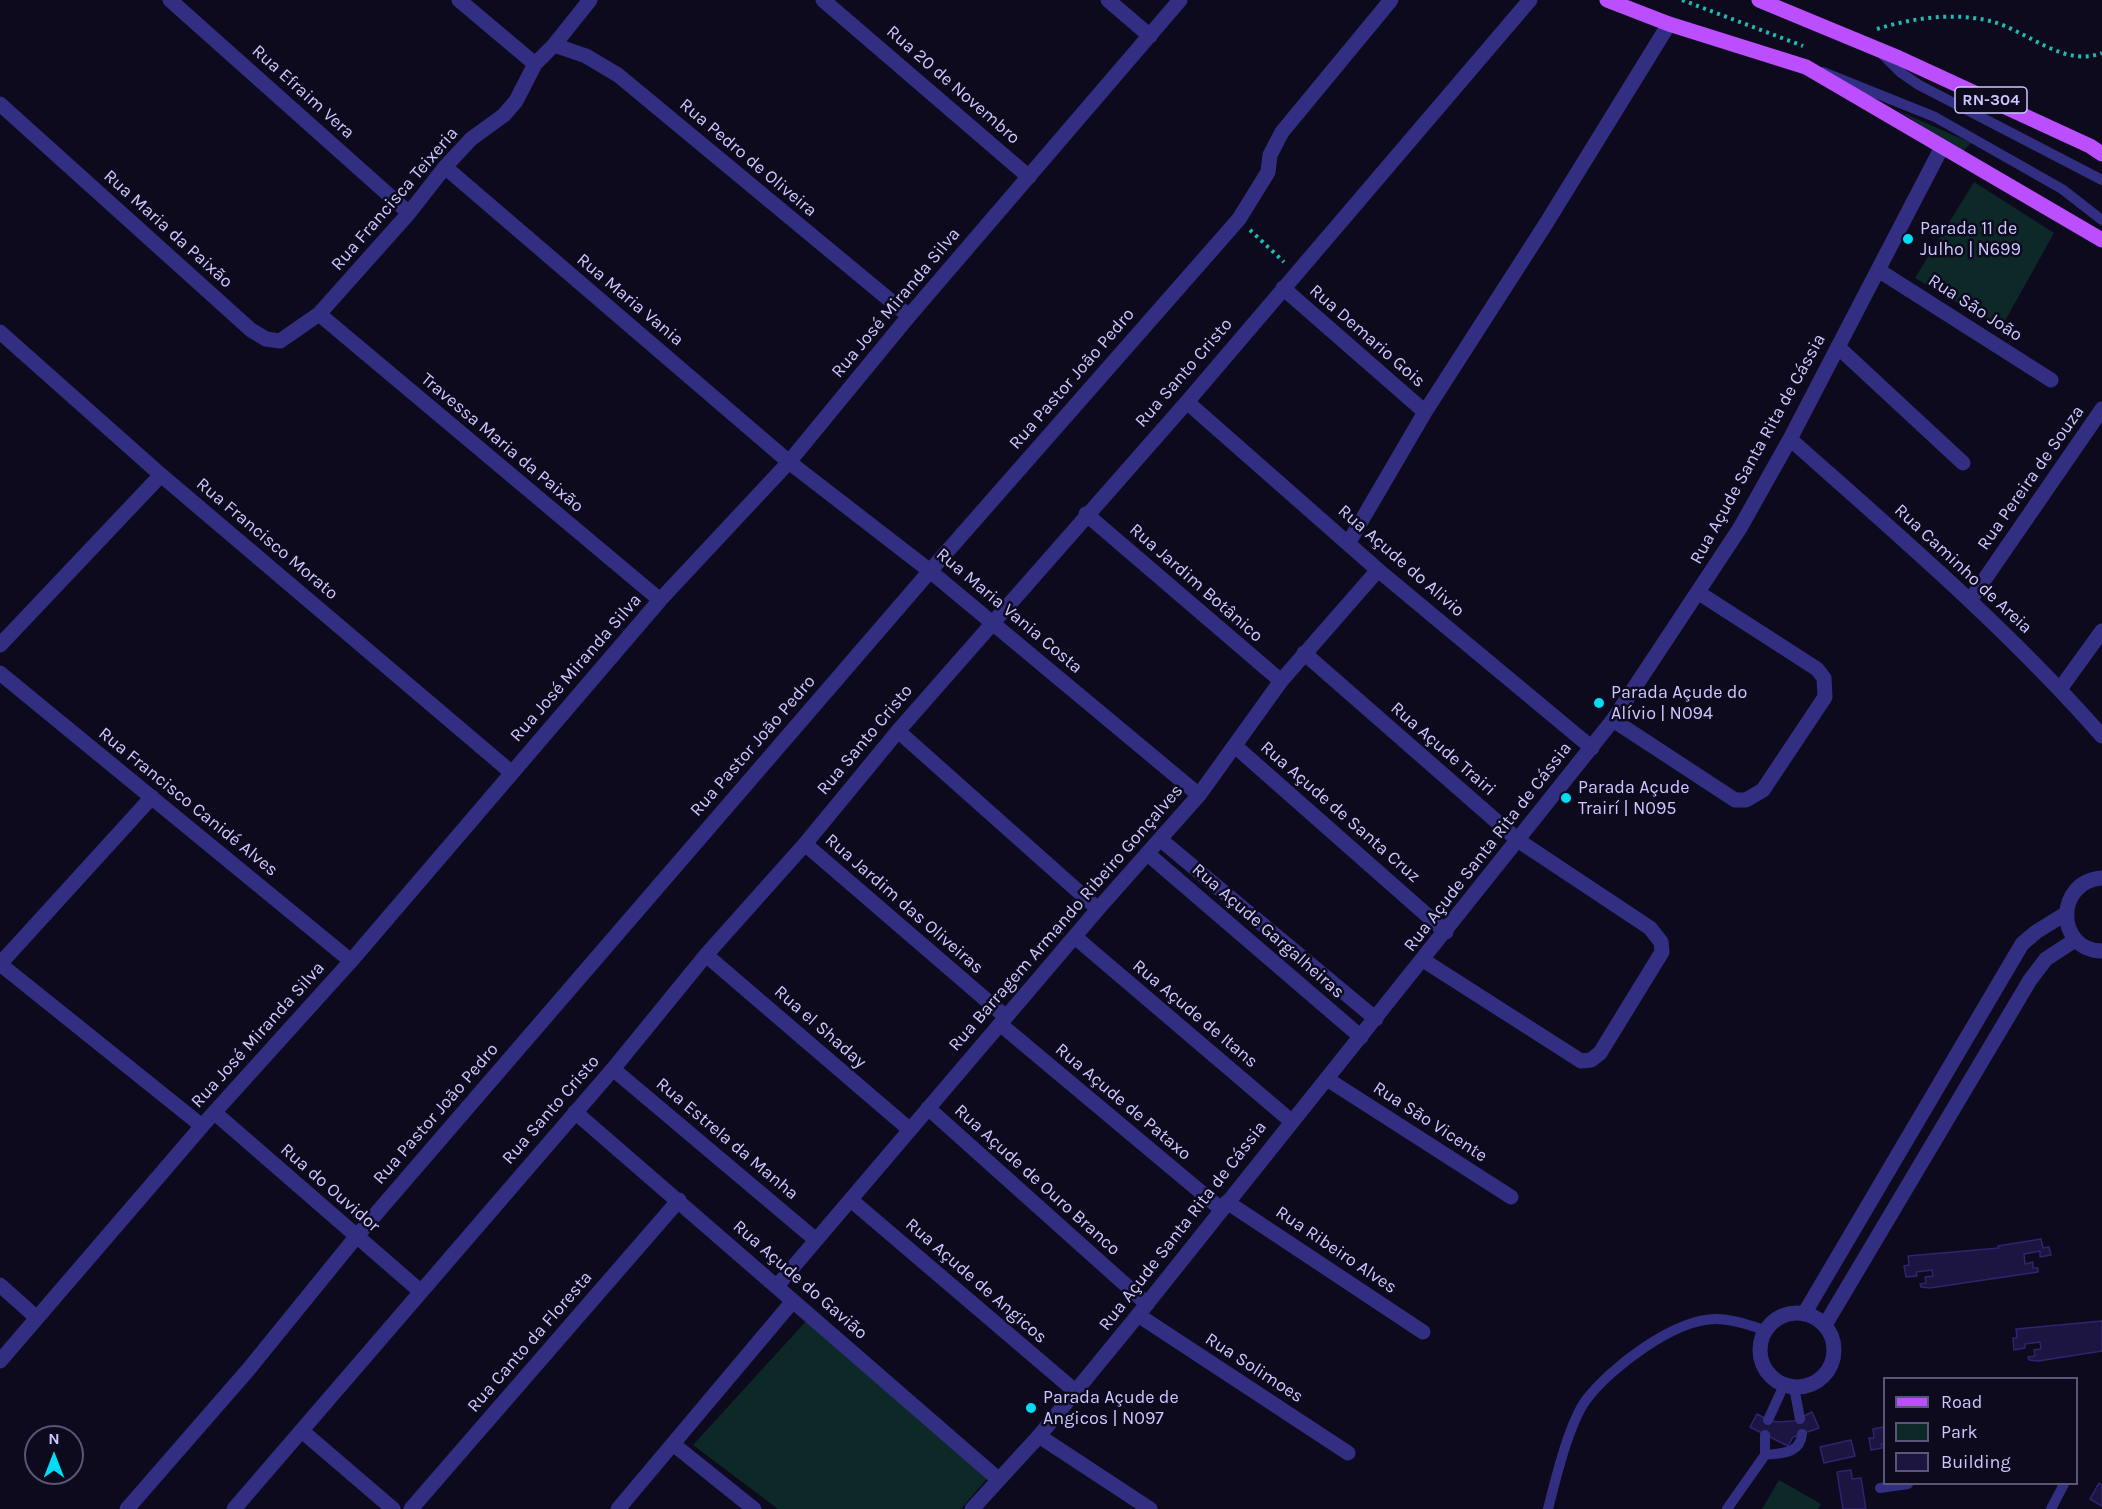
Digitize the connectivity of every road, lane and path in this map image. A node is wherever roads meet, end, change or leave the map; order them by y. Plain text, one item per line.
1 (170, 0) edge
2 (459, 0) edge
3 (590, 0) edge
4 (823, 0) edge
5 (1108, 0) edge
6 (1180, 0) edge
7 (1391, 0) edge
8 (1530, 0) edge
9 (1607, 0) edge
10 (1759, 0) edge
11 (1669, 24) junction
12 (1150, 36) junction
13 (1854, 38) junction
14 (554, 45) junction
15 (1878, 49) junction
16 (2102, 53) edge
17 (535, 64) junction
18 (1806, 67) junction
19 (0, 104) edge
20 (1942, 147) junction
21 (2102, 154) edge
22 (445, 167) junction
23 (1029, 177) junction
24 (2102, 180) edge
25 (409, 213) junction
26 (1239, 219) junction
27 (2102, 220) edge
28 (2102, 240) edge
29 (1878, 270) junction
30 (1295, 273) junction
31 (1283, 288) junction
32 (319, 314) junction
33 (909, 316) junction
34 (0, 332) edge
35 (1839, 347) junction
36 (2051, 380) dead end
37 (1187, 402) junction
38 (2102, 409) edge
39 (1425, 412) junction
40 (1790, 440) junction
41 (789, 462) junction
42 (1963, 463) dead end
43 (161, 475) junction
44 (1086, 514) junction
45 (1349, 542) junction
46 (1378, 570) junction
47 (930, 571) junction
48 (1699, 593) junction
49 (1971, 599) junction
50 (660, 600) junction
51 (991, 622) junction
52 (2102, 631) edge
53 (0, 645) edge
54 (1304, 653) junction
55 (0, 673) edge
56 (1281, 681) junction
57 (2060, 689) junction
58 (1613, 720) junction
59 (898, 731) junction
60 (2102, 736) edge
61 (1235, 746) junction
62 (1592, 748) junction
63 (512, 773) junction
64 (1199, 795) junction
65 (152, 797) junction
66 (1161, 840) junction
67 (1519, 841) junction
68 (805, 844) junction
69 (1149, 855) junction
70 (2102, 878) edge
71 (1098, 909) junction
72 (2065, 914) junction
73 (1446, 932) junction
74 (1075, 937) junction
75 (2075, 940) junction
76 (2102, 951) edge
77 (706, 955) junction
78 (1423, 960) junction
79 (351, 961) junction
80 (0, 964) edge
81 (1376, 1019) junction
82 (1003, 1021) junction
83 (1361, 1037) junction
84 (613, 1069) junction
85 (1327, 1079) junction
86 (928, 1108) junction
87 (575, 1112) junction
88 (215, 1113) junction
89 (1291, 1121) junction
90 (202, 1126) junction
91 (909, 1129) junction
92 (1512, 1197) dead end
93 (679, 1200) junction
94 (851, 1200) junction
95 (1224, 1205) junction
96 (356, 1237) junction
97 (816, 1240) junction
98 (0, 1285) edge
99 (777, 1286) junction
100 (420, 1291) junction
101 (793, 1301) junction
102 (1142, 1310) junction
103 (1804, 1314) junction
104 (37, 1318) junction
105 (1825, 1325) junction
106 (1765, 1330) junction
107 (1422, 1332) dead end
108 (0, 1361) edge
109 (1789, 1386) junction
110 (1075, 1391) junction
111 (1800, 1419) dead end
112 (1768, 1420) dead end
113 (302, 1431) junction
114 (1802, 1434) dead end
115 (1765, 1435) dead end
116 (1039, 1436) junction
117 (673, 1444) junction
118 (1348, 1453) dead end
119 (1765, 1455) junction
120 (998, 1479) junction
121 (1901, 1485) edge
122 (2063, 1485) edge
123 (1880, 1488) dead end
124 (127, 1509) edge
125 (234, 1509) edge
126 (393, 1509) edge
127 (411, 1509) edge
128 (618, 1509) edge
129 (754, 1509) edge
130 (972, 1509) edge
131 (1150, 1509) edge
132 (1548, 1509) edge
133 (1727, 1509) edge
134 (2051, 1509) edge

1 - 25 street, Rua Efraim Vera
2 - 17 street
3 - 14 street, Rua Francisca Teixeria
4 - 23 street, Rua 20 de Novembro
5 - 12 street
6 - 12 street, Rua José Miranda Silva
7 - 26 street, Rua Pastor João Pedro
8 - 30 street, Rua Santo Cristo
9 - 11 main road
10 - 13 main road, RN-304
11 - 18 main road
11 - 39 street
12 - 23 street, Rua José Miranda Silva
13 - 15 main road, RN-304
13 - 16 path
14 - 17 street, Rua Francisca Teixeria
14 - 33 street, Rua Pedro de Oliveira
15 - 21 main road, RN-304
15 - 24 lane
17 - 22 street, Rua Francisca Teixeria
18 - 20 main road
18 - 27 lane
19 - 32 street, Rua Maria da Paixão
20 - 28 main road
20 - 29 street, Rua Açude Santa Rita de Cássia
22 - 25 street, Rua Francisca Teixeria
22 - 41 street, Rua Maria Vania
23 - 33 street, Rua José Miranda Silva
25 - 32 street, Rua Francisca Teixeria
26 - 30 path
26 - 47 street, Rua Pastor João Pedro
29 - 35 street, Rua Açude Santa Rita de Cássia
29 - 36 street, Rua São João
30 - 31 street, Rua Santo Cristo
31 - 37 street, Rua Santo Cristo
31 - 39 street, Rua Demario Gois
32 - 50 street, Travessa Maria da Paixão
33 - 41 street, Rua José Miranda Silva
34 - 43 street, Rua Francisco Morato
35 - 40 street, Rua Açude Santa Rita de Cássia
35 - 42 street
37 - 44 street, Rua Santo Cristo
37 - 45 street, Rua Açude do Alivio
38 - 49 street, Rua Pereira de Souza
39 - 45 street
40 - 48 street, Rua Açude Santa Rita de Cássia
40 - 49 street, Rua Caminho de Areia
41 - 47 street, Rua Maria Vania Costa
41 - 50 street, Rua José Miranda Silva
43 - 53 street
43 - 63 street, Rua Francisco Morato
44 - 51 street, Rua Santo Cristo
44 - 56 street, Rua Jardim Botânico
45 - 46 street, Rua Açude do Alivio
46 - 54 street, Rua Barragem Armando Ribeiro Gonçalves
46 - 62 street, Rua Açude do Alivio
47 - 51 street, Rua Maria Vania Costa
47 - 96 street, Rua Pastor João Pedro
48 - 58 street, Rua Açude Santa Rita de Cássia
48 - 58 street
49 - 57 street, Rua Caminho de Areia
50 - 63 street, Rua José Miranda Silva
51 - 59 street, Rua Santo Cristo
51 - 64 street, Rua Maria Vania Costa
52 - 57 street
54 - 56 street, Rua Barragem Armando Ribeiro Gonçalves
54 - 67 street, Rua Açude Trairi
55 - 65 street, Rua Francisco Canidé Alves
56 - 61 street, Rua Barragem Armando Ribeiro Gonçalves
57 - 60 street, Rua Caminho de Areia
58 - 62 street, Rua Açude Santa Rita de Cássia
59 - 68 street, Rua Santo Cristo
59 - 71 street
61 - 64 street, Rua Barragem Armando Ribeiro Gonçalves
61 - 73 street, Rua Açude de Santa Cruz
62 - 67 street, Rua Açude Santa Rita de Cássia
63 - 79 street, Rua José Miranda Silva
64 - 66 street, Rua Barragem Armando Ribeiro Gonçalves
65 - 79 street, Rua Francisco Canidé Alves
65 - 80 street
66 - 69 street, Rua Barragem Armando Ribeiro Gonçalves
66 - 81 street, Rua Açude Gargalheiras
67 - 73 street, Rua Açude Santa Rita de Cássia
67 - 78 street, Rua Açude Trairi
68 - 77 street, Rua Santo Cristo
68 - 82 street, Rua Jardim das Oliveiras
69 - 71 street, Rua Barragem Armando Ribeiro Gonçalves
69 - 83 street, Rua Açude Gargalheiras
70 - 72 street
71 - 74 street, Rua Barragem Armando Ribeiro Gonçalves
72 - 75 street
72 - 103 street
73 - 78 street, Rua Açude Santa Rita de Cássia
74 - 82 street, Rua Barragem Armando Ribeiro Gonçalves
74 - 89 street, Rua Açude de Itans
75 - 76 street
75 - 105 street
77 - 84 street, Rua Santo Cristo
77 - 91 street, Rua el Shaday
78 - 81 street, Rua Açude Santa Rita de Cássia
79 - 88 street, Rua José Miranda Silva
80 - 90 street
81 - 83 street, Rua Açude Santa Rita de Cássia
82 - 86 street, Rua Barragem Armando Ribeiro Gonçalves
82 - 95 street, Rua Açude de Pataxo
83 - 85 street, Rua Açude Santa Rita de Cássia
84 - 87 street, Rua Santo Cristo
84 - 97 street, Rua Estrela da Manha
85 - 89 street, Rua Açude Santa Rita de Cássia
85 - 92 street, Rua São Vicente
86 - 91 street, Rua Barragem Armando Ribeiro Gonçalves
86 - 102 street, Rua Açude de Ouro Branco
87 - 93 street, Rua Açude do Gavião
87 - 100 street, Rua Santo Cristo
88 - 90 street, Rua José Miranda Silva
88 - 96 street, Rua do Ouvidor
89 - 95 street, Rua Açude Santa Rita de Cássia
90 - 104 street, Rua José Miranda Silva
91 - 94 street, Rua Barragem Armando Ribeiro Gonçalves
93 - 99 street, Rua Açude do Gavião
93 - 127 street, Rua Canto da Floresta
94 - 97 street, Rua Barragem Armando Ribeiro Gonçalves
94 - 110 street, Rua Açude de Angicos
95 - 102 street, Rua Açude Santa Rita de Cássia
95 - 107 street, Rua Ribeiro Alves
96 - 100 street, Rua do Ouvidor
96 - 124 street, Rua Pastor João Pedro
97 - 99 street, Rua Barragem Armando Ribeiro Gonçalves
98 - 104 street
99 - 101 street, Rua Açude do Gavião
100 - 113 street, Rua Santo Cristo
101 - 117 street
101 - 120 street, Rua Açude do Gavião
102 - 110 street, Rua Açude Santa Rita de Cássia
102 - 118 street, Rua Solimoes
103 - 105 street
103 - 106 street
104 - 108 street, Rua José Miranda Silva
105 - 109 street
106 - 109 street
106 - 132 lane
109 - 111 lane
109 - 112 lane
110 - 116 street, Rua Açude Santa Rita de Cássia
113 - 125 street, Rua Santo Cristo
113 - 126 street
114 - 119 lane
115 - 119 lane
116 - 120 street, Rua Açude Santa Rita de Cássia
116 - 131 street
117 - 128 street
117 - 129 street
119 - 133 lane
120 - 130 street, Rua Açude Santa Rita de Cássia
121 - 123 lane
122 - 134 lane

